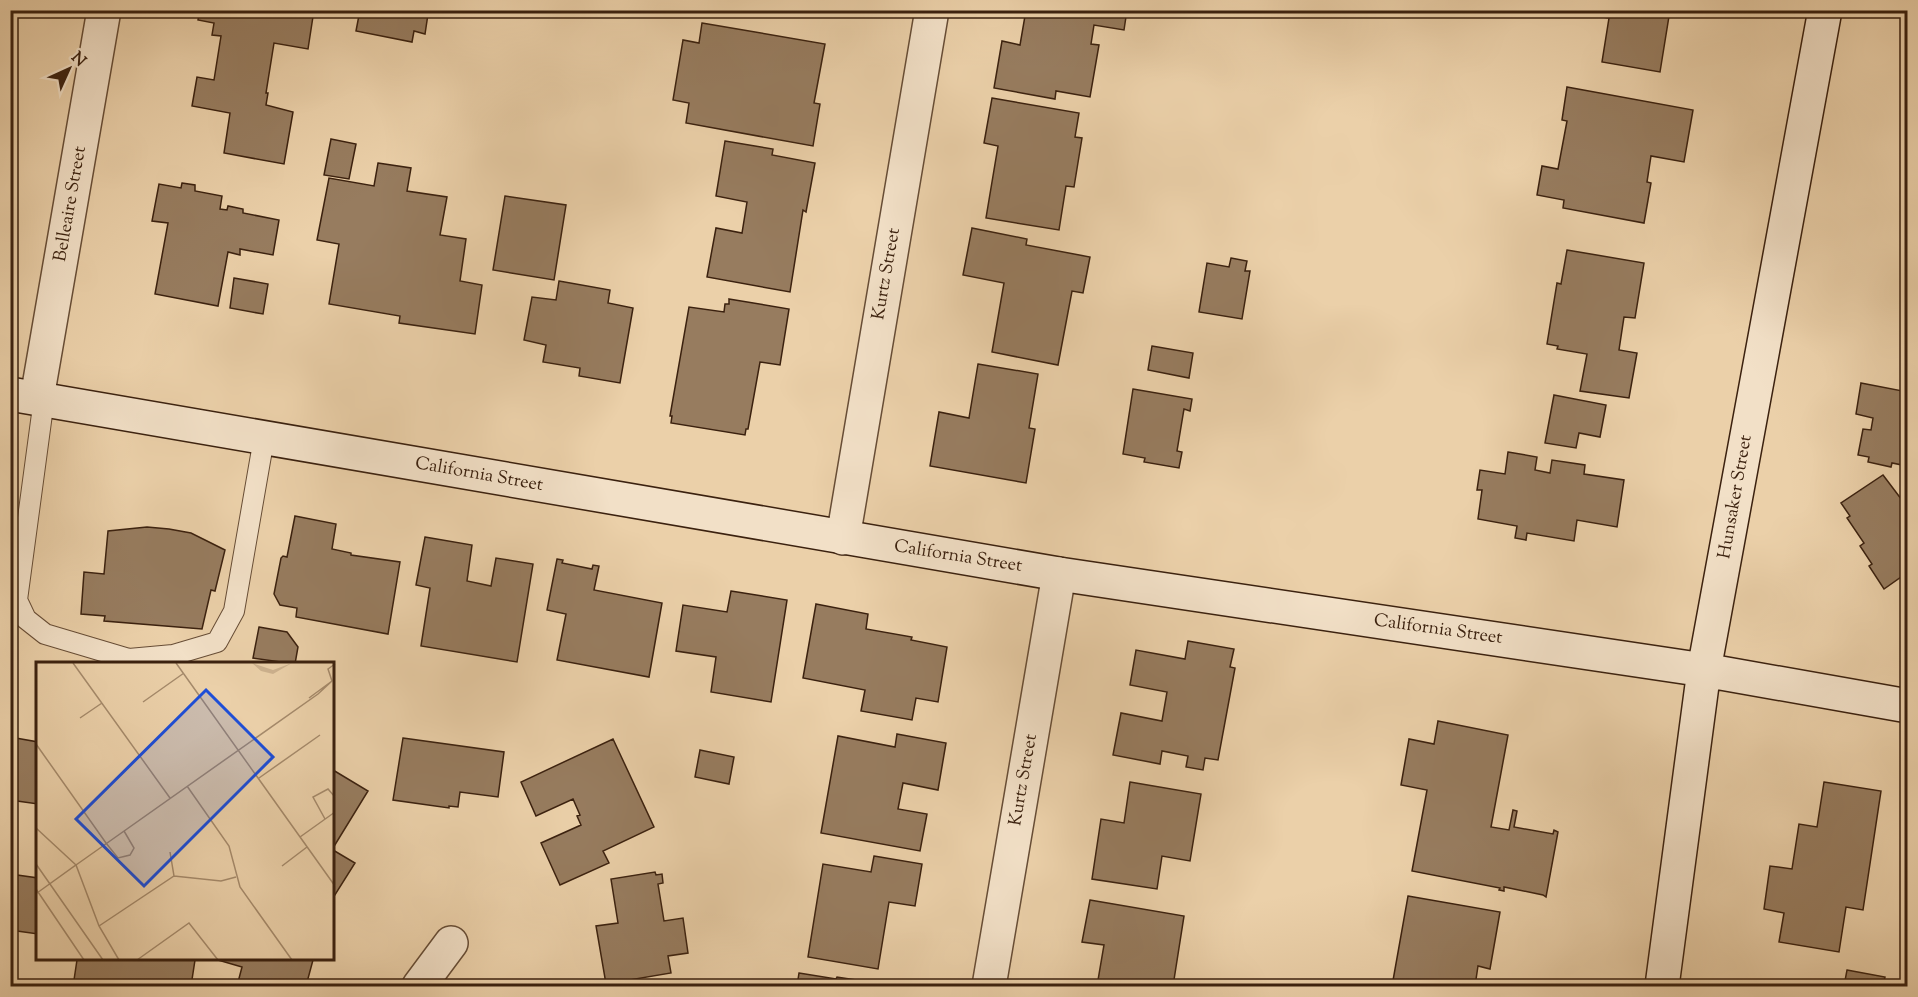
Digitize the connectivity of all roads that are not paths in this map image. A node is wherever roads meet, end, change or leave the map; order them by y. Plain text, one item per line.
1 (104, 10) edge
2 (932, 10) edge
3 (1825, 10) edge
4 (30, 397) edge
5 (264, 438) junction
6 (843, 538) junction
7 (1059, 574) junction
8 (1704, 670) junction
9 (1908, 706) edge
10 (451, 943) dead end
11 (419, 987) edge
12 (989, 987) edge
13 (1662, 987) edge

1 - 4 main road, Belleaire Street
2 - 6 main road, Kurtz Street
3 - 8 main road, Hunsaker Street
4 - 5 main road, California Street
4 - 5 lane
5 - 6 main road, California Street
6 - 7 main road, California Street
7 - 8 main road, California Street
7 - 12 main road, Kurtz Street
8 - 9 main road, California Street
8 - 13 main road, Hunsaker Street
10 - 11 main road

